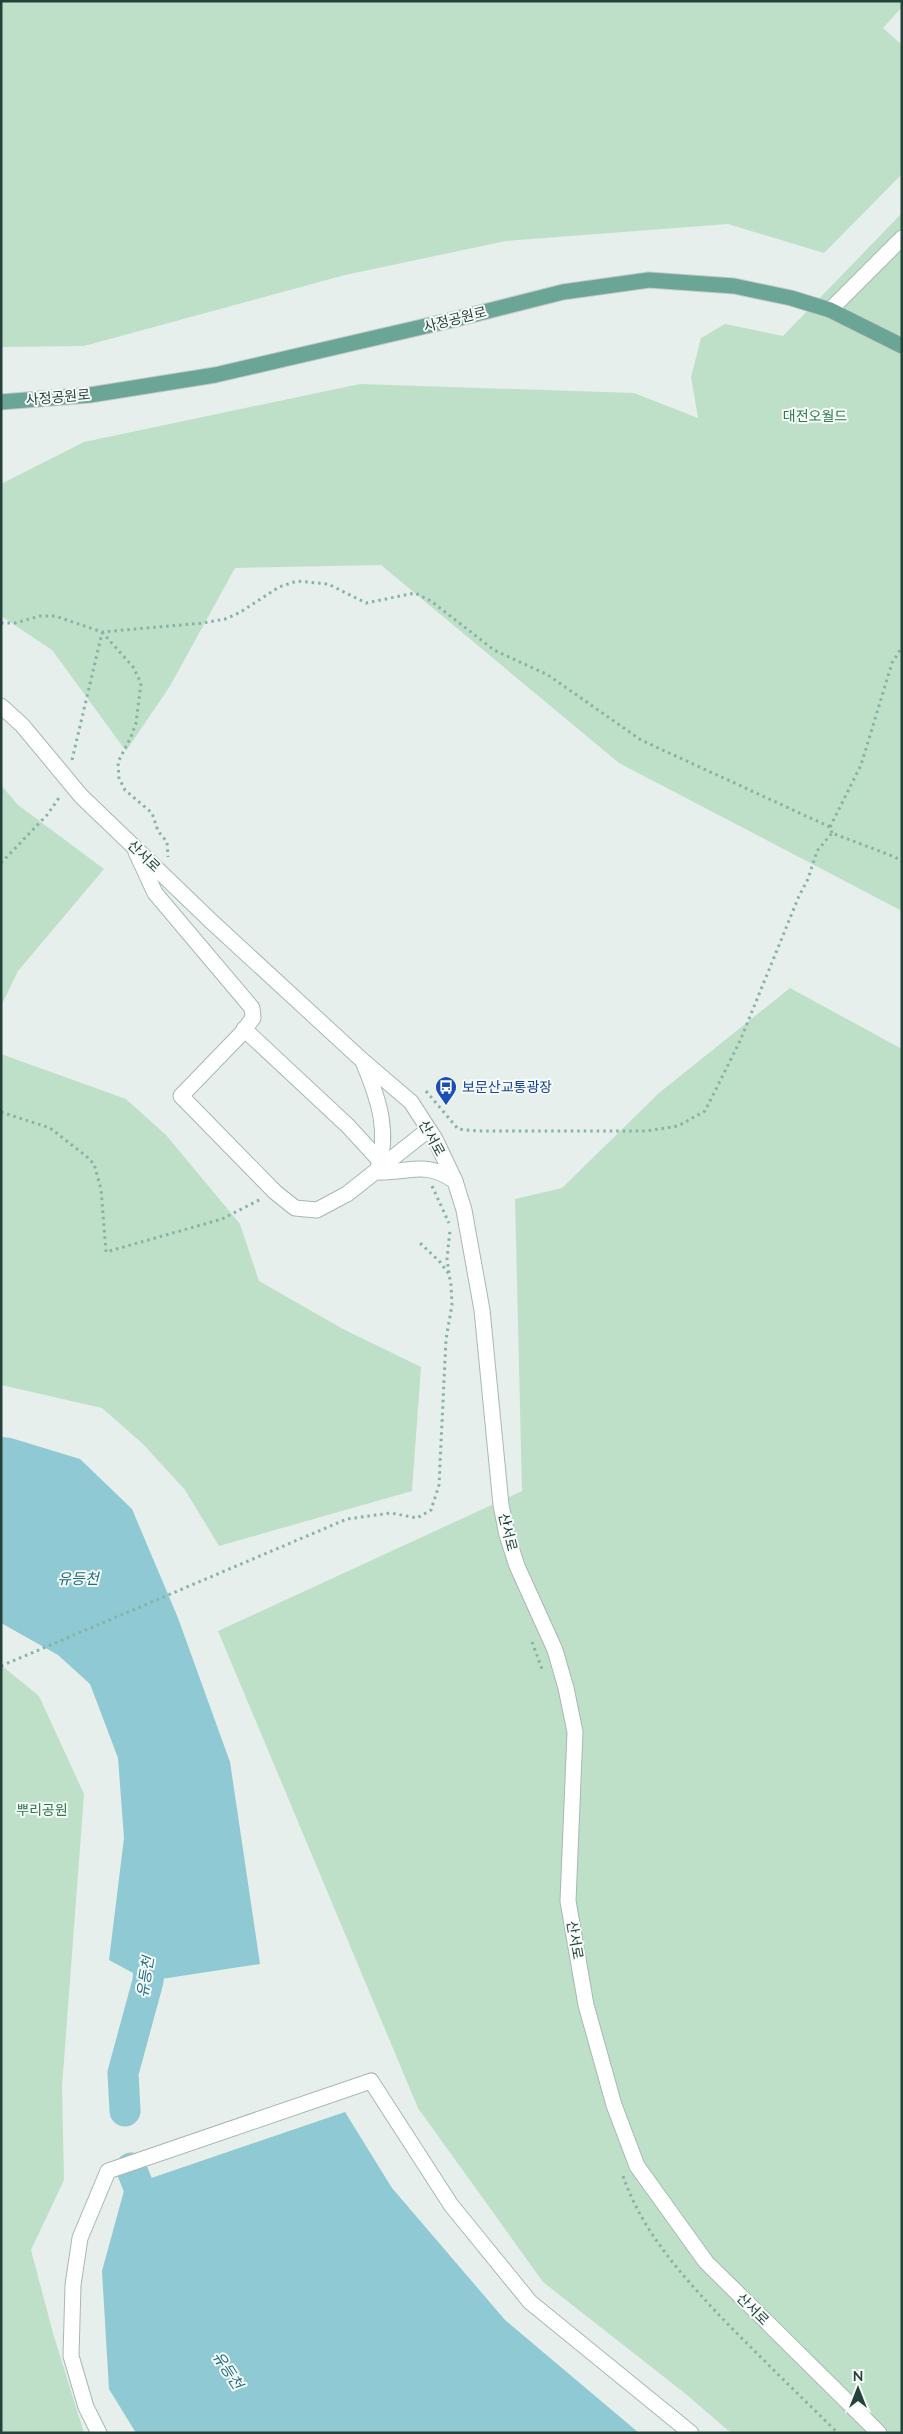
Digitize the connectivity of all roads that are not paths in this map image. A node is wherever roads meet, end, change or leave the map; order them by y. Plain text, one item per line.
1 (902, 238) edge
2 (830, 310) junction
3 (902, 346) edge
4 (1, 402) edge
5 (1, 706) edge
6 (132, 844) junction
7 (244, 1029) junction
8 (363, 1061) junction
9 (428, 1130) junction
10 (379, 1167) junction
11 (455, 1181) junction
12 (100, 2433) edge
13 (691, 2433) edge
14 (880, 2433) edge

1 - 2 street
2 - 3 main road, 사정공원로
2 - 4 main road, 사정공원로
5 - 6 street, 산서로
6 - 7 street
6 - 8 street, 산서로
7 - 10 street
7 - 10 street
8 - 9 street, 산서로
8 - 10 street
9 - 10 street
9 - 11 street, 산서로
10 - 11 street
11 - 14 street, 산서로
12 - 13 street

